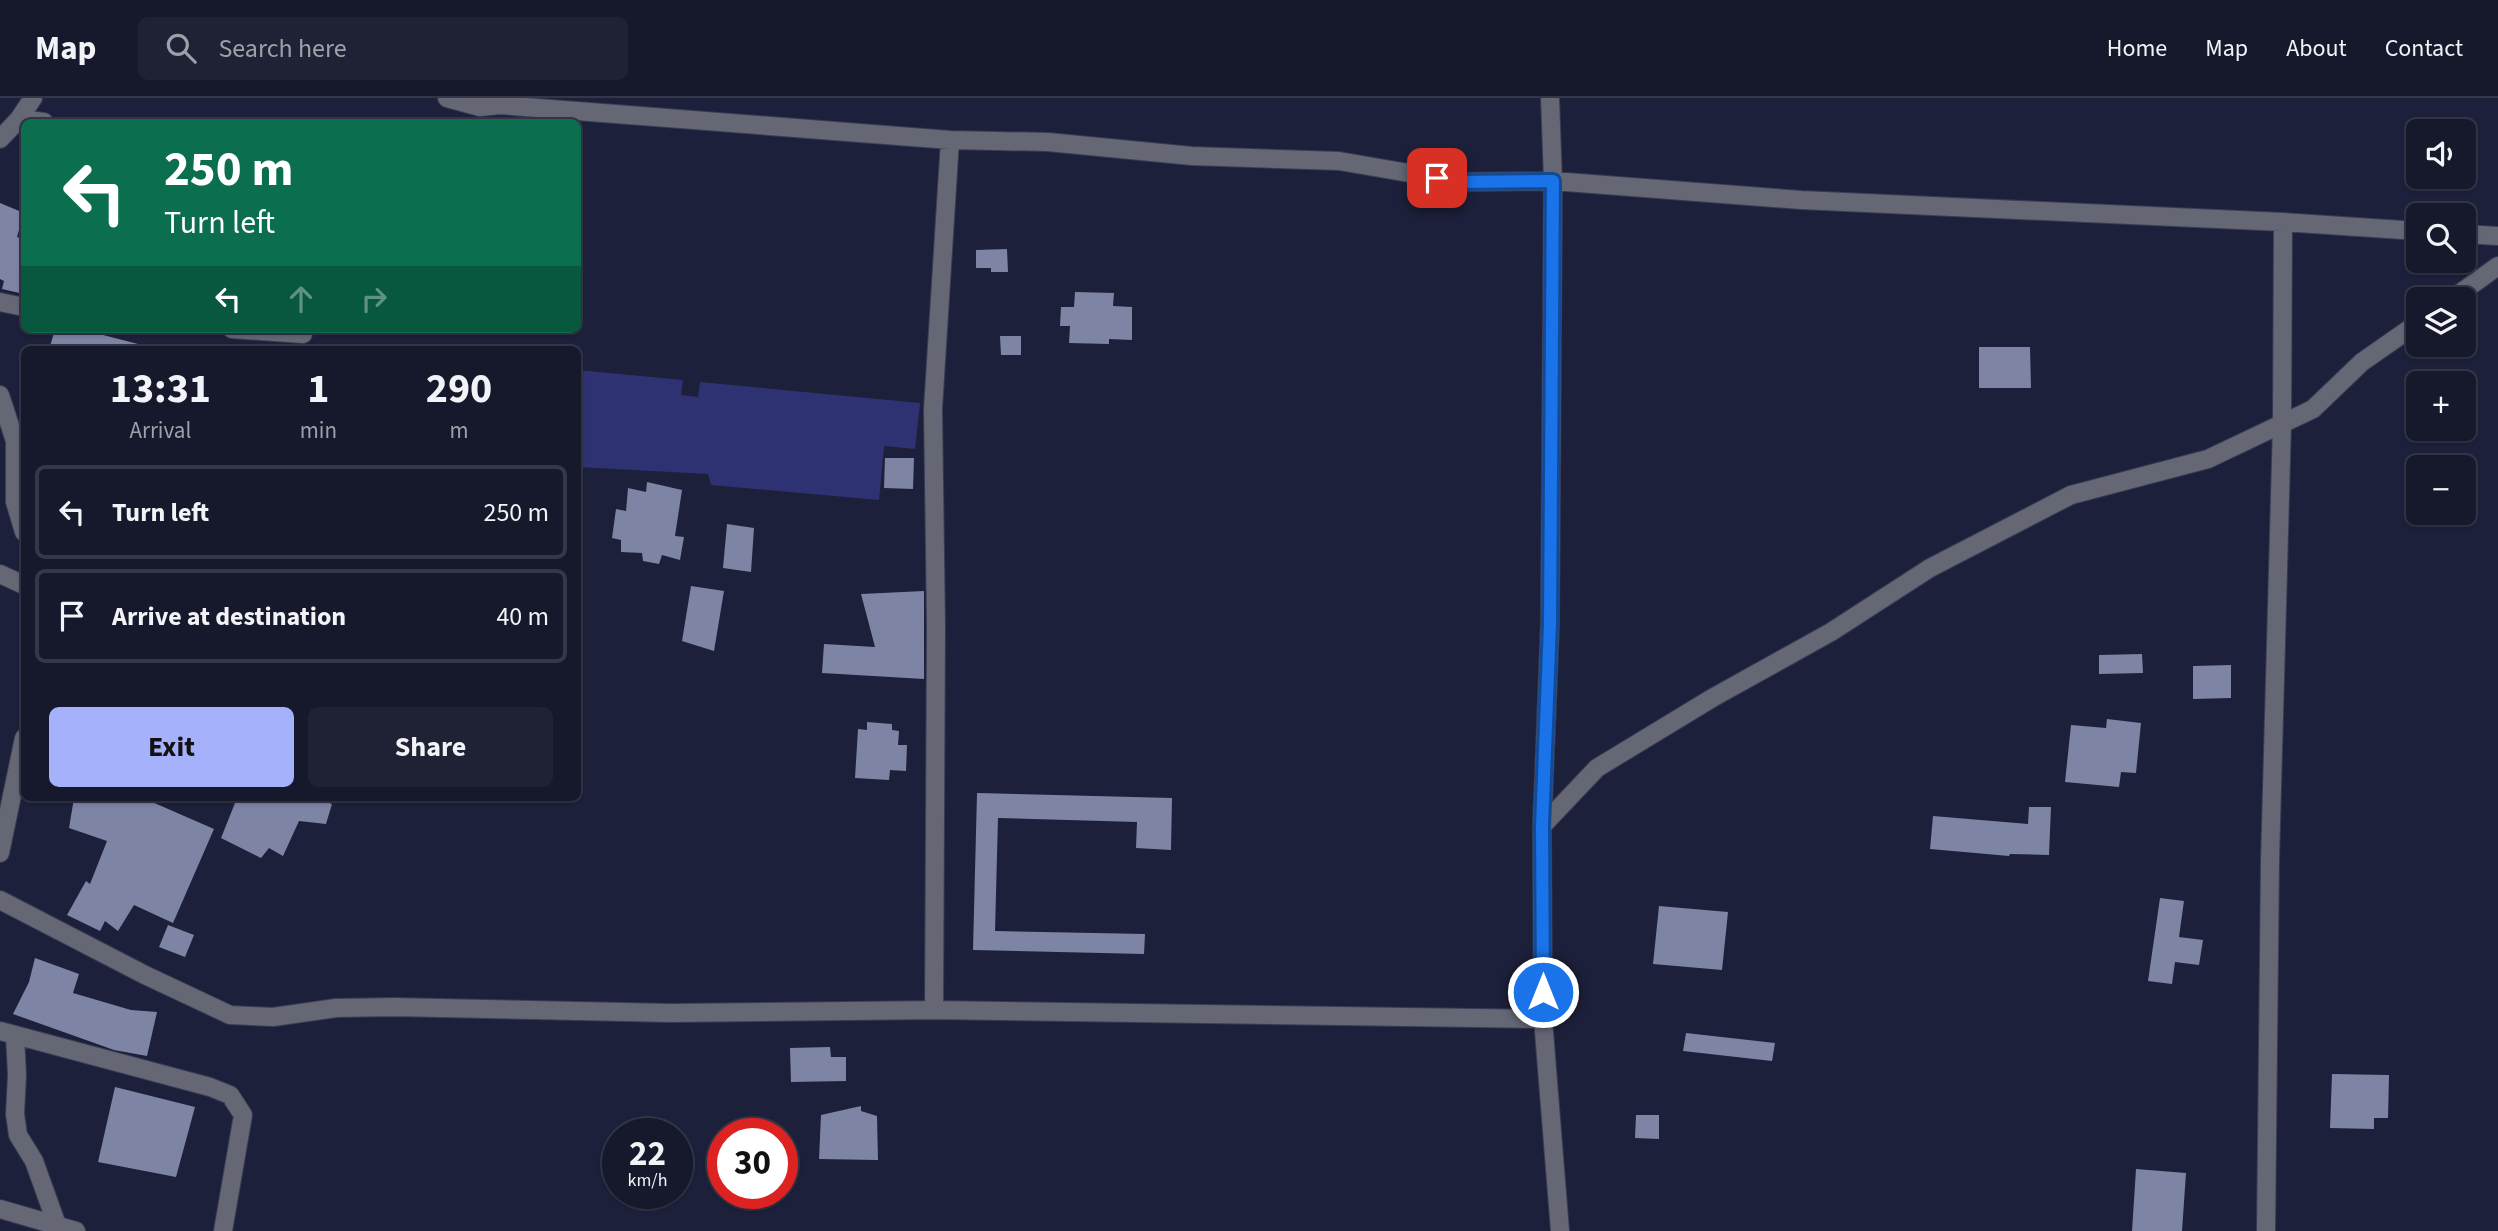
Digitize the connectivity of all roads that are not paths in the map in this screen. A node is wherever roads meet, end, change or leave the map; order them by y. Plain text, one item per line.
1 (33, 98) edge
2 (447, 98) edge
3 (1550, 98) edge
4 (501, 101) edge
5 (24, 119) edge
6 (21, 126) edge
7 (0, 139) edge
8 (950, 140) junction
9 (1553, 181) junction
10 (2283, 222) junction
11 (2406, 230) edge
12 (2476, 235) edge
13 (2498, 236) edge
14 (2498, 267) edge
15 (2469, 287) edge
16 (0, 302) edge
17 (21, 306) edge
18 (2406, 331) edge
19 (289, 333) edge
20 (303, 334) dead end
21 (0, 395) edge
22 (2282, 424) junction
23 (21, 522) edge
24 (0, 574) edge
25 (21, 584) edge
26 (21, 752) edge
27 (1542, 826) junction
28 (0, 853) edge
29 (0, 900) edge
30 (934, 1010) junction
31 (1544, 1019) junction
32 (7, 1034) edge
33 (0, 1209) edge
34 (57, 1225) junction
35 (76, 1231) edge
36 (223, 1231) edge
37 (1560, 1231) edge
38 (2266, 1231) edge

1 - 5 street
2 - 4 street
3 - 9 street
4 - 8 street
6 - 7 street
8 - 9 street
8 - 30 street
9 - 10 street
9 - 27 street
10 - 11 street
10 - 22 street
12 - 13 street
14 - 15 street
16 - 17 street
18 - 22 street
19 - 20 street
21 - 23 street
22 - 27 street
22 - 38 street
24 - 25 street
26 - 28 street
27 - 31 street
29 - 30 street
30 - 31 street
31 - 37 street
32 - 34 street
32 - 36 street
33 - 34 street
34 - 35 street

